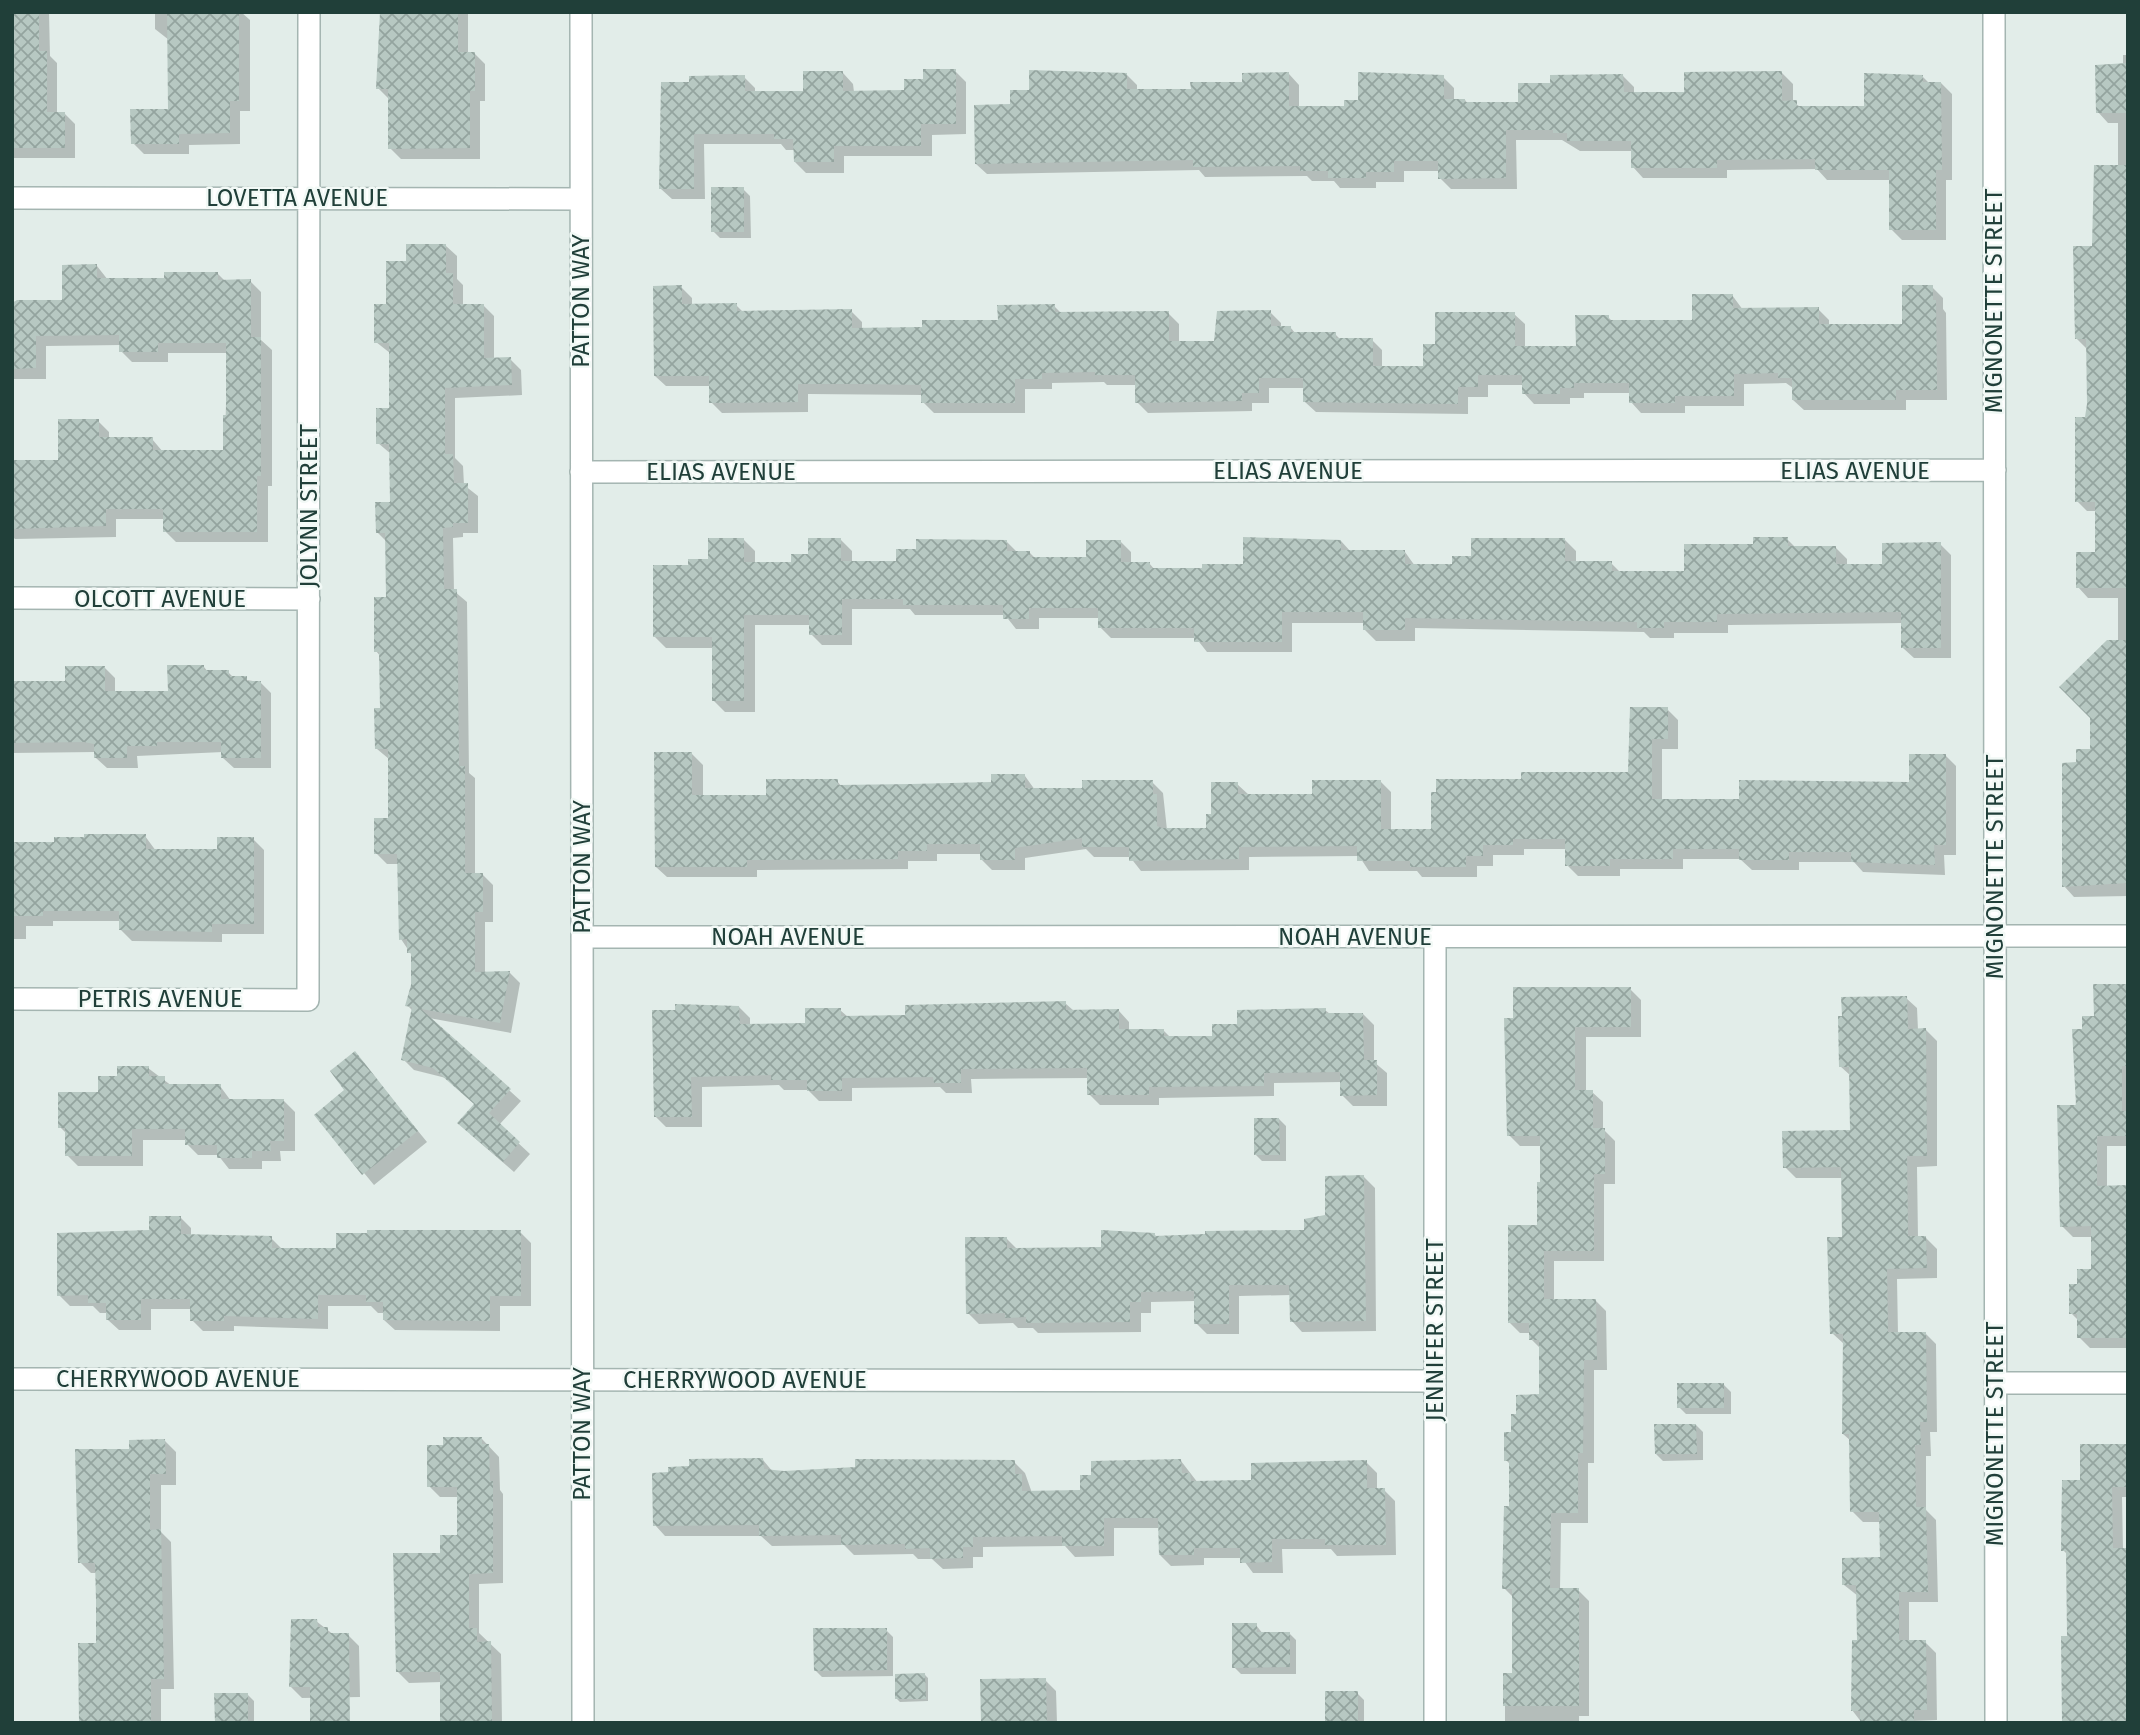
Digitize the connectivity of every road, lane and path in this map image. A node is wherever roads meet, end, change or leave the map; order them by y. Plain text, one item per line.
1 (309, 12) edge
2 (581, 12) edge
3 (1994, 12) edge
4 (12, 198) edge
5 (309, 198) junction
6 (581, 199) junction
7 (1994, 471) junction
8 (581, 472) junction
9 (12, 598) edge
10 (309, 599) junction
11 (1434, 936) junction
12 (1995, 936) junction
13 (2128, 936) edge
14 (582, 937) junction
15 (12, 999) edge
16 (308, 1000) joint
17 (12, 1378) edge
18 (582, 1380) junction
19 (1435, 1381) junction
20 (1995, 1383) junction
21 (2128, 1383) edge
22 (583, 1723) edge
23 (1435, 1723) edge
24 (1996, 1723) edge

1 - 5 street, JOLYNN STREET
2 - 6 street, PATTON WAY
3 - 7 street, MIGNONETTE STREET
4 - 5 street, LOVETTA AVENUE
5 - 6 street, LOVETTA AVENUE
5 - 10 street, JOLYNN STREET
6 - 8 street, PATTON WAY
7 - 8 street, ELIAS AVENUE
7 - 12 street, MIGNONETTE STREET
8 - 14 street, PATTON WAY
9 - 10 street, OLCOTT AVENUE
10 - 16 street, JOLYNN STREET
11 - 12 street, NOAH AVENUE
11 - 14 street, NOAH AVENUE
11 - 19 street, JENNIFER STREET
12 - 13 street, NOAH AVENUE
12 - 20 street, MIGNONETTE STREET
14 - 18 street, PATTON WAY
15 - 16 street, PETRIS AVENUE
17 - 18 street, CHERRYWOOD AVENUE
18 - 19 street, CHERRYWOOD AVENUE
18 - 22 street, PATTON WAY
19 - 23 street, JENNIFER STREET
20 - 21 street
20 - 24 street, MIGNONETTE STREET

